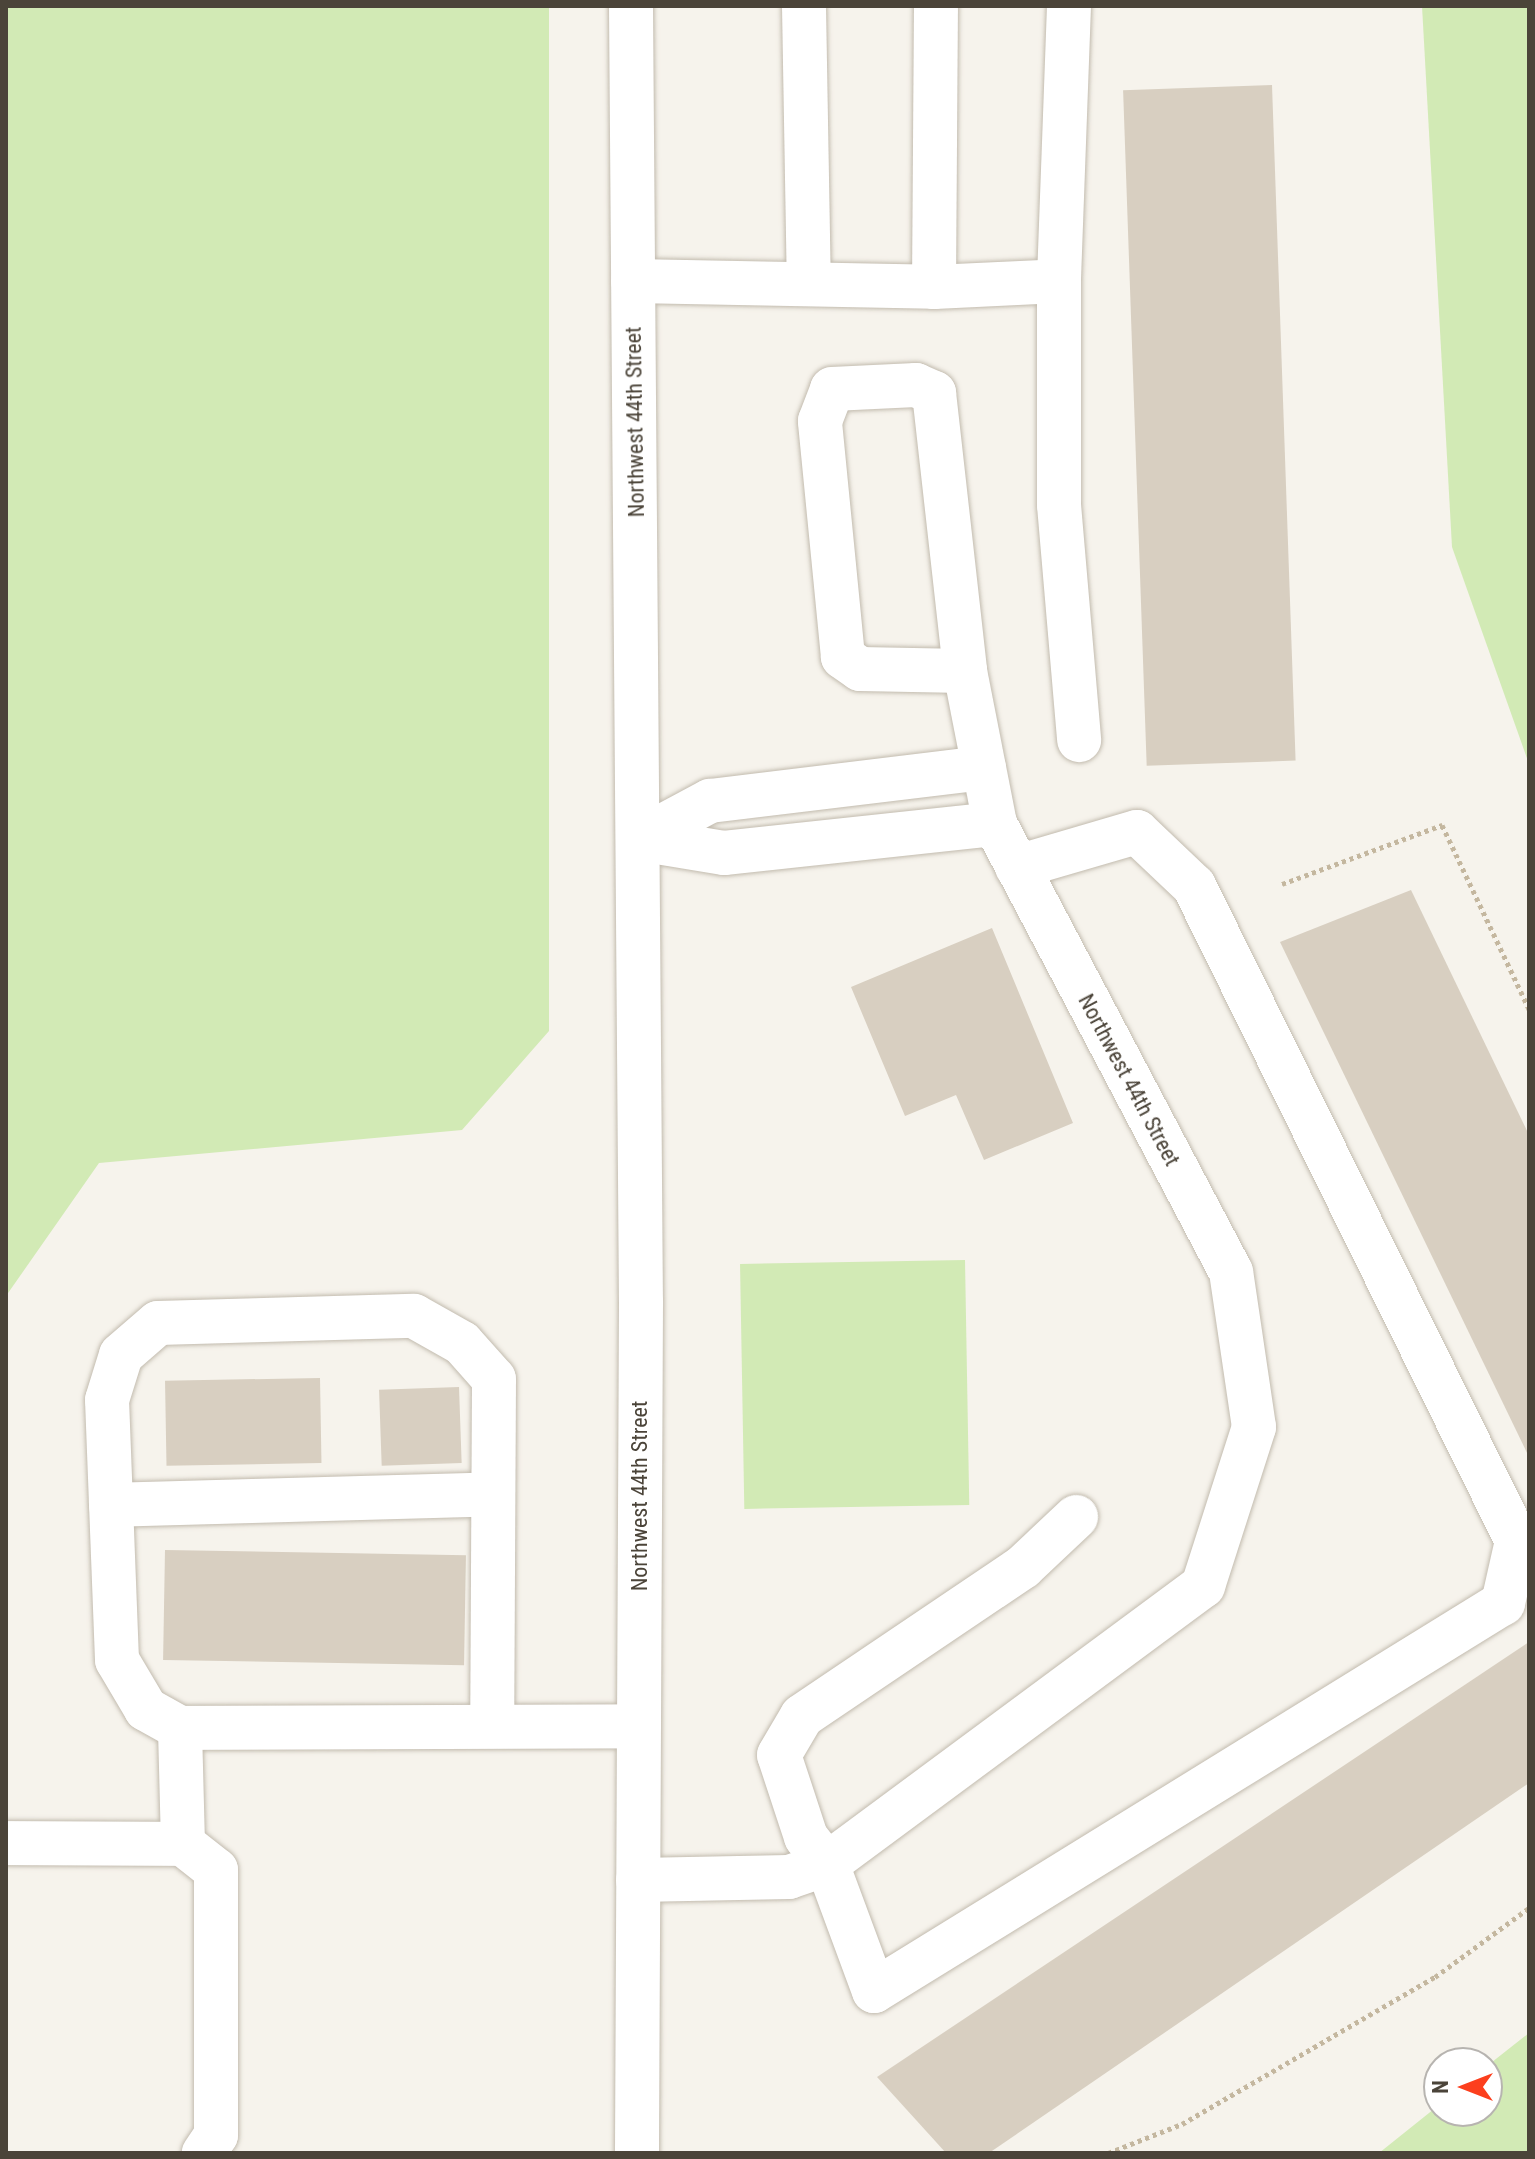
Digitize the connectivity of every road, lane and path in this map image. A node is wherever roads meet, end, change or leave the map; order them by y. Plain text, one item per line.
1 (631, 6) edge
2 (804, 6) edge
3 (936, 6) edge
4 (1069, 6) edge
5 (633, 281) junction
6 (1059, 281) junction
7 (809, 284) junction
8 (934, 287) junction
9 (965, 671) junction
10 (1079, 740) dead end
11 (984, 768) junction
12 (995, 824) junction
13 (639, 839) junction
14 (1017, 867) junction
15 (1282, 884) dead end
16 (1529, 1009) edge
17 (493, 1494) junction
18 (111, 1505) junction
19 (1076, 1517) dead end
20 (492, 1726) junction
21 (639, 1726) junction
22 (180, 1728) junction
23 (6, 1843) edge
24 (183, 1844) junction
25 (827, 1864) junction
26 (638, 1880) junction
27 (1529, 1908) edge
28 (204, 2153) edge
29 (637, 2153) edge
30 (1108, 2153) edge

1 - 5 street, Northwest 44th Street
2 - 7 street
3 - 8 street
4 - 6 street
5 - 7 street
5 - 13 street, Northwest 44th Street
6 - 8 street
6 - 10 street
7 - 8 street
9 - 9 street, Northwest 44th Street
9 - 11 street, Northwest 44th Street
11 - 12 street, Northwest 44th Street
11 - 13 street
12 - 13 street
12 - 14 street, Northwest 44th Street
13 - 21 street, Northwest 44th Street
14 - 25 street, Northwest 44th Street
14 - 25 street
15 - 16 path
17 - 18 street
17 - 18 street
17 - 20 street
18 - 22 street
19 - 25 street
20 - 21 street
20 - 22 street
21 - 26 street, Northwest 44th Street
22 - 24 street
23 - 24 street
24 - 28 street
25 - 26 street, Northwest 44th Street
26 - 29 street, Northwest 44th Street
27 - 30 path

